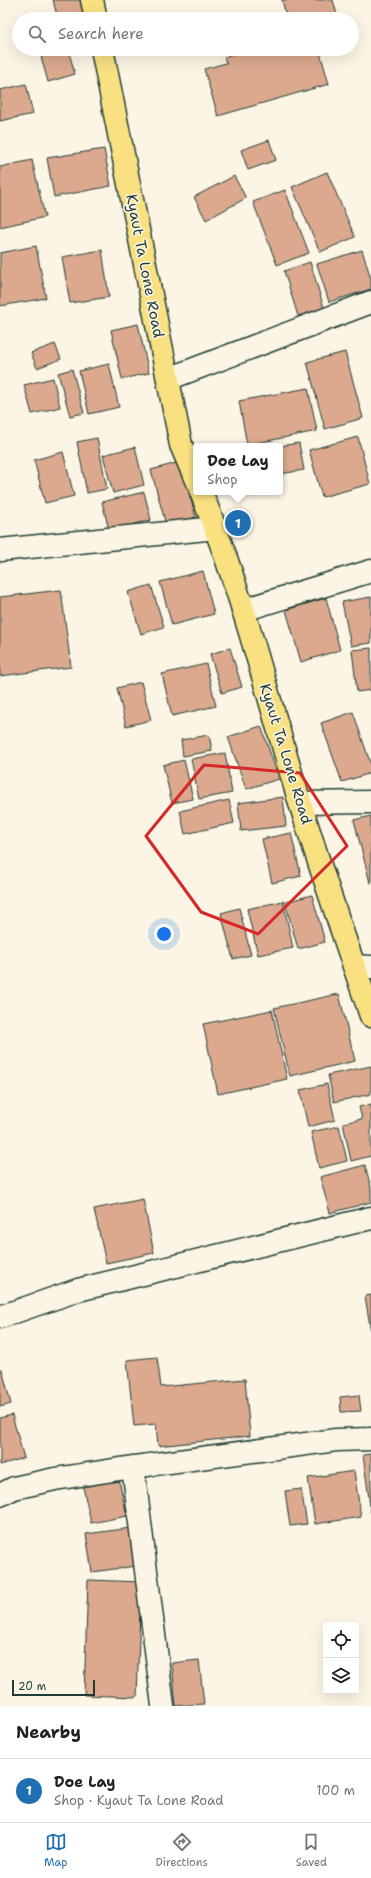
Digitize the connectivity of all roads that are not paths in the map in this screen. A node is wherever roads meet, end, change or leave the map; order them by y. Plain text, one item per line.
1 (92, 0) edge
2 (95, 12) edge
3 (103, 56) edge
4 (371, 302) edge
5 (168, 379) junction
6 (193, 473) edge
7 (202, 495) edge
8 (216, 528) junction
9 (0, 550) edge
10 (371, 571) edge
11 (243, 610) junction
12 (371, 802) edge
13 (300, 804) junction
14 (363, 967) edge
15 (371, 1016) edge
16 (371, 1218) edge
17 (0, 1317) edge
18 (371, 1438) edge
19 (133, 1467) junction
20 (0, 1494) edge
21 (162, 1706) edge

1 - 2 main road
3 - 5 main road, Kyaut Ta Lone Road
4 - 5 street
5 - 6 main road, Kyaut Ta Lone Road
7 - 8 main road, Kyaut Ta Lone Road
8 - 9 street
8 - 11 main road, Kyaut Ta Lone Road
10 - 11 street
11 - 13 main road, Kyaut Ta Lone Road
12 - 13 street
13 - 14 main road, Kyaut Ta Lone Road
14 - 15 main road, Kyaut Ta Lone Road
16 - 17 street
18 - 19 street
19 - 20 street
19 - 21 street

